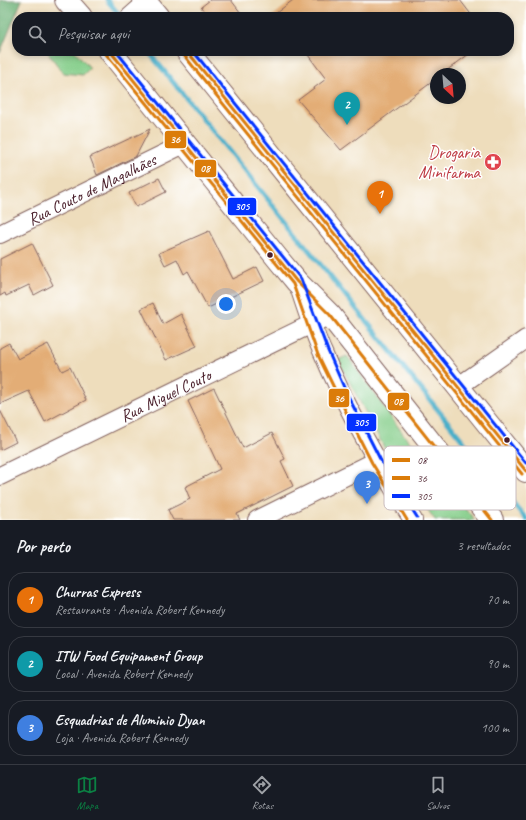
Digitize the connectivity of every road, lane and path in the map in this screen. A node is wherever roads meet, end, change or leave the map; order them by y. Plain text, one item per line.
1 (66, 0) edge
2 (77, 12) edge
3 (114, 56) edge
4 (191, 56) edge
5 (184, 144) junction
6 (0, 234) edge
7 (321, 319) junction
8 (526, 339) edge
9 (459, 386) junction
10 (429, 446) edge
11 (506, 446) edge
12 (516, 458) edge
13 (376, 461) junction
14 (526, 471) edge
15 (384, 474) edge
16 (0, 476) edge
17 (407, 510) edge
18 (483, 510) edge
19 (257, 520) edge
20 (413, 520) edge
21 (492, 520) edge

1 - 2 main road
3 - 5 main road
4 - 9 main road
5 - 6 street, Rua Couto de Magalhães
5 - 7 main road
7 - 10 main road
7 - 13 street
7 - 16 street, Rua Miguel Couto
8 - 9 street
9 - 11 main road
12 - 14 main road
13 - 15 street
13 - 19 street
17 - 20 street
18 - 21 main road

